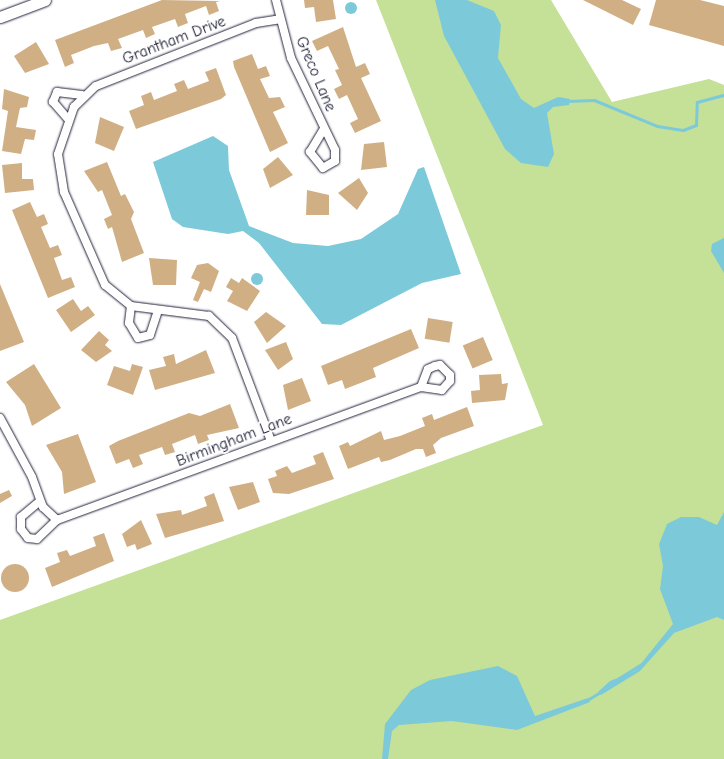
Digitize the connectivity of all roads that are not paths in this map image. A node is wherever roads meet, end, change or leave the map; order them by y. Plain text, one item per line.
1 (46, 0) edge
2 (276, 0) edge
3 (0, 17) edge
4 (280, 19) junction
5 (82, 95) junction
6 (68, 119) junction
7 (324, 130) junction
8 (131, 306) junction
9 (158, 311) junction
10 (421, 387) dead end
11 (0, 418) edge
12 (271, 441) junction
13 (40, 501) junction
14 (58, 520) junction

1 - 3 main road
2 - 4 street, Greco Lane
4 - 5 street, Grantham Drive
4 - 7 street, Greco Lane
5 - 6 street
5 - 6 street, Grantham Drive
6 - 8 street
7 - 7 street, Greco Lane
8 - 9 street
8 - 9 street
9 - 12 street
10 - 12 street, Birmingham Lane
11 - 13 street
12 - 14 street, Birmingham Lane
13 - 14 street
13 - 14 street, Birmingham Lane

